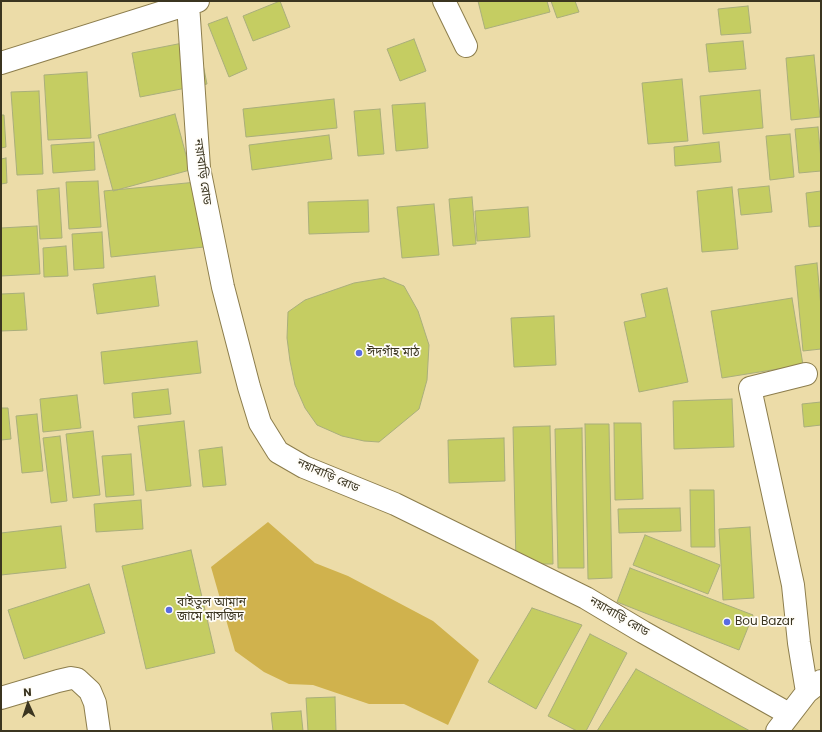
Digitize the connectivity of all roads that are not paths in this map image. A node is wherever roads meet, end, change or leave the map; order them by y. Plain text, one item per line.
1 (444, 1) edge
2 (191, 2) edge
3 (466, 46) dead end
4 (1, 63) edge
5 (806, 374) dead end
6 (814, 686) edge
7 (1, 698) edge
8 (783, 723) edge
9 (99, 731) edge

1 - 3 street
2 - 4 street
2 - 8 street, নয়াবাড়ি রোড
5 - 6 street
6 - 8 street
7 - 9 street

